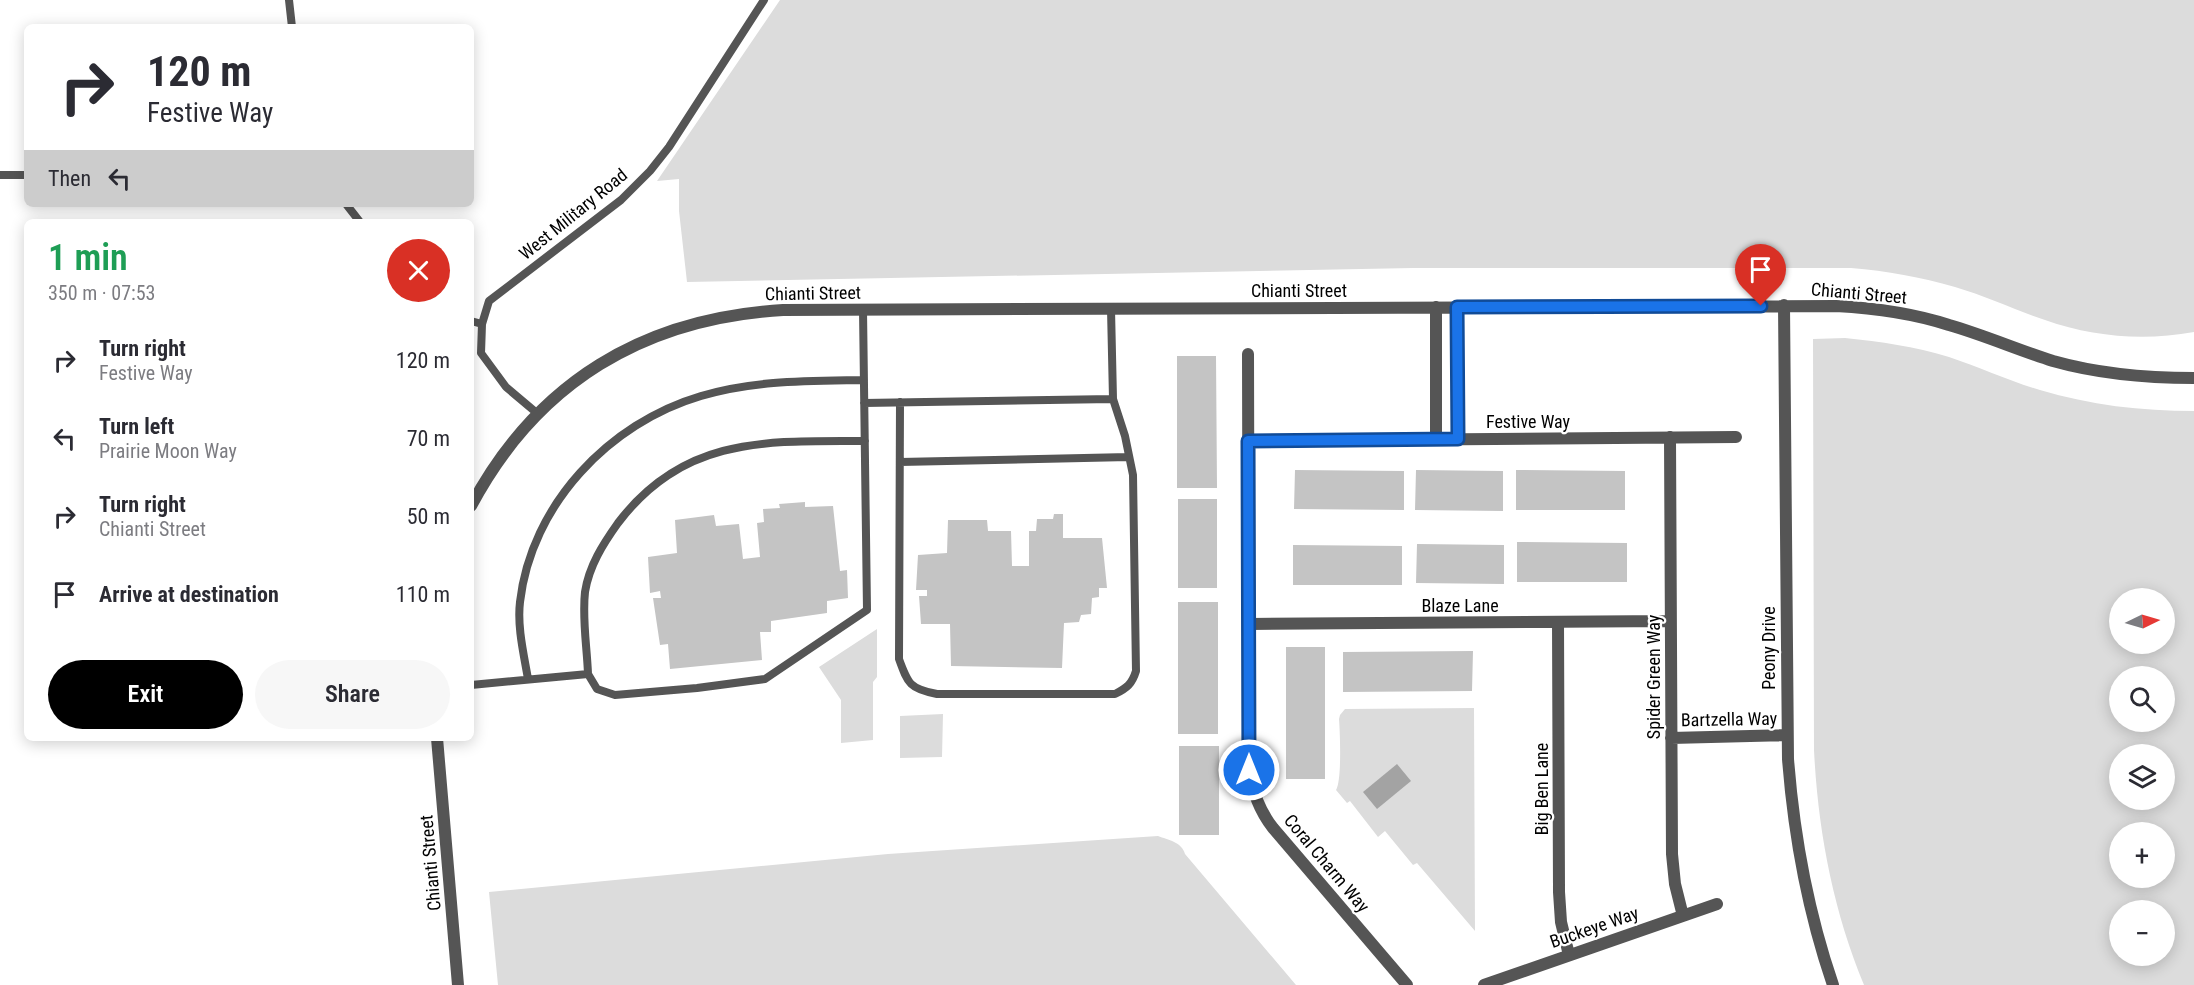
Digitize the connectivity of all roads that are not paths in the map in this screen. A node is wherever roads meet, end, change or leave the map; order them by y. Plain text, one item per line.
1 (289, 0) edge
2 (764, 0) edge
3 (292, 24) edge
4 (0, 175) edge
5 (24, 175) edge
6 (348, 207) edge
7 (358, 219) edge
8 (1784, 305) junction
9 (1436, 307) junction
10 (1457, 307) junction
11 (1111, 309) junction
12 (863, 310) junction
13 (474, 322) edge
14 (482, 324) junction
15 (1248, 354) dead end
16 (2194, 378) edge
17 (864, 380) junction
18 (1113, 399) junction
19 (900, 402) junction
20 (864, 403) junction
21 (538, 414) junction
22 (1670, 437) junction
23 (1736, 437) dead end
24 (1436, 439) junction
25 (1458, 439) junction
26 (865, 441) junction
27 (1248, 441) junction
28 (1129, 457) junction
29 (900, 462) junction
30 (474, 501) edge
31 (1670, 621) junction
32 (1558, 622) junction
33 (1249, 624) junction
34 (588, 674) junction
35 (528, 679) junction
36 (474, 685) edge
37 (1787, 735) junction
38 (1671, 738) junction
39 (437, 741) edge
40 (1717, 904) dead end
41 (1683, 916) junction
42 (1569, 955) junction
43 (458, 985) edge
44 (1407, 985) edge
45 (1484, 985) edge
46 (1833, 985) edge

1 - 3 lane
2 - 14 lane, West Military Road
4 - 5 lane
6 - 7 lane
8 - 10 street, Chianti Street
8 - 16 street, Chianti Street
8 - 37 street, Peony Drive
9 - 10 street, Chianti Street
9 - 11 street, Chianti Street
9 - 24 street
10 - 25 street
11 - 12 street, Chianti Street
11 - 18 lane
12 - 17 lane
12 - 21 street, Chianti Street
13 - 14 lane
14 - 21 lane, West Military Road
15 - 27 street, Coral Charm Way
17 - 20 lane
17 - 35 lane
18 - 19 lane
18 - 28 lane
19 - 20 lane
19 - 29 lane
20 - 26 lane
21 - 30 street, Chianti Street
22 - 23 street, Festive Way
22 - 25 street, Festive Way
22 - 31 street, Spider Green Way
24 - 25 street, Festive Way
24 - 27 street, Festive Way
26 - 34 lane
26 - 34 lane
27 - 33 street, Coral Charm Way
28 - 29 lane
28 - 29 lane
31 - 32 street, Blaze Lane
31 - 38 street, Spider Green Way
32 - 33 street, Blaze Lane
32 - 42 street, Big Ben Lane
33 - 44 street, Coral Charm Way
34 - 35 lane
35 - 36 lane
37 - 38 street, Bartzella Way
37 - 46 street, Peony Drive
38 - 41 street, Spider Green Way
39 - 43 street, Chianti Street
40 - 41 street, Buckeye Way
41 - 42 street, Buckeye Way
42 - 45 street, Buckeye Way

